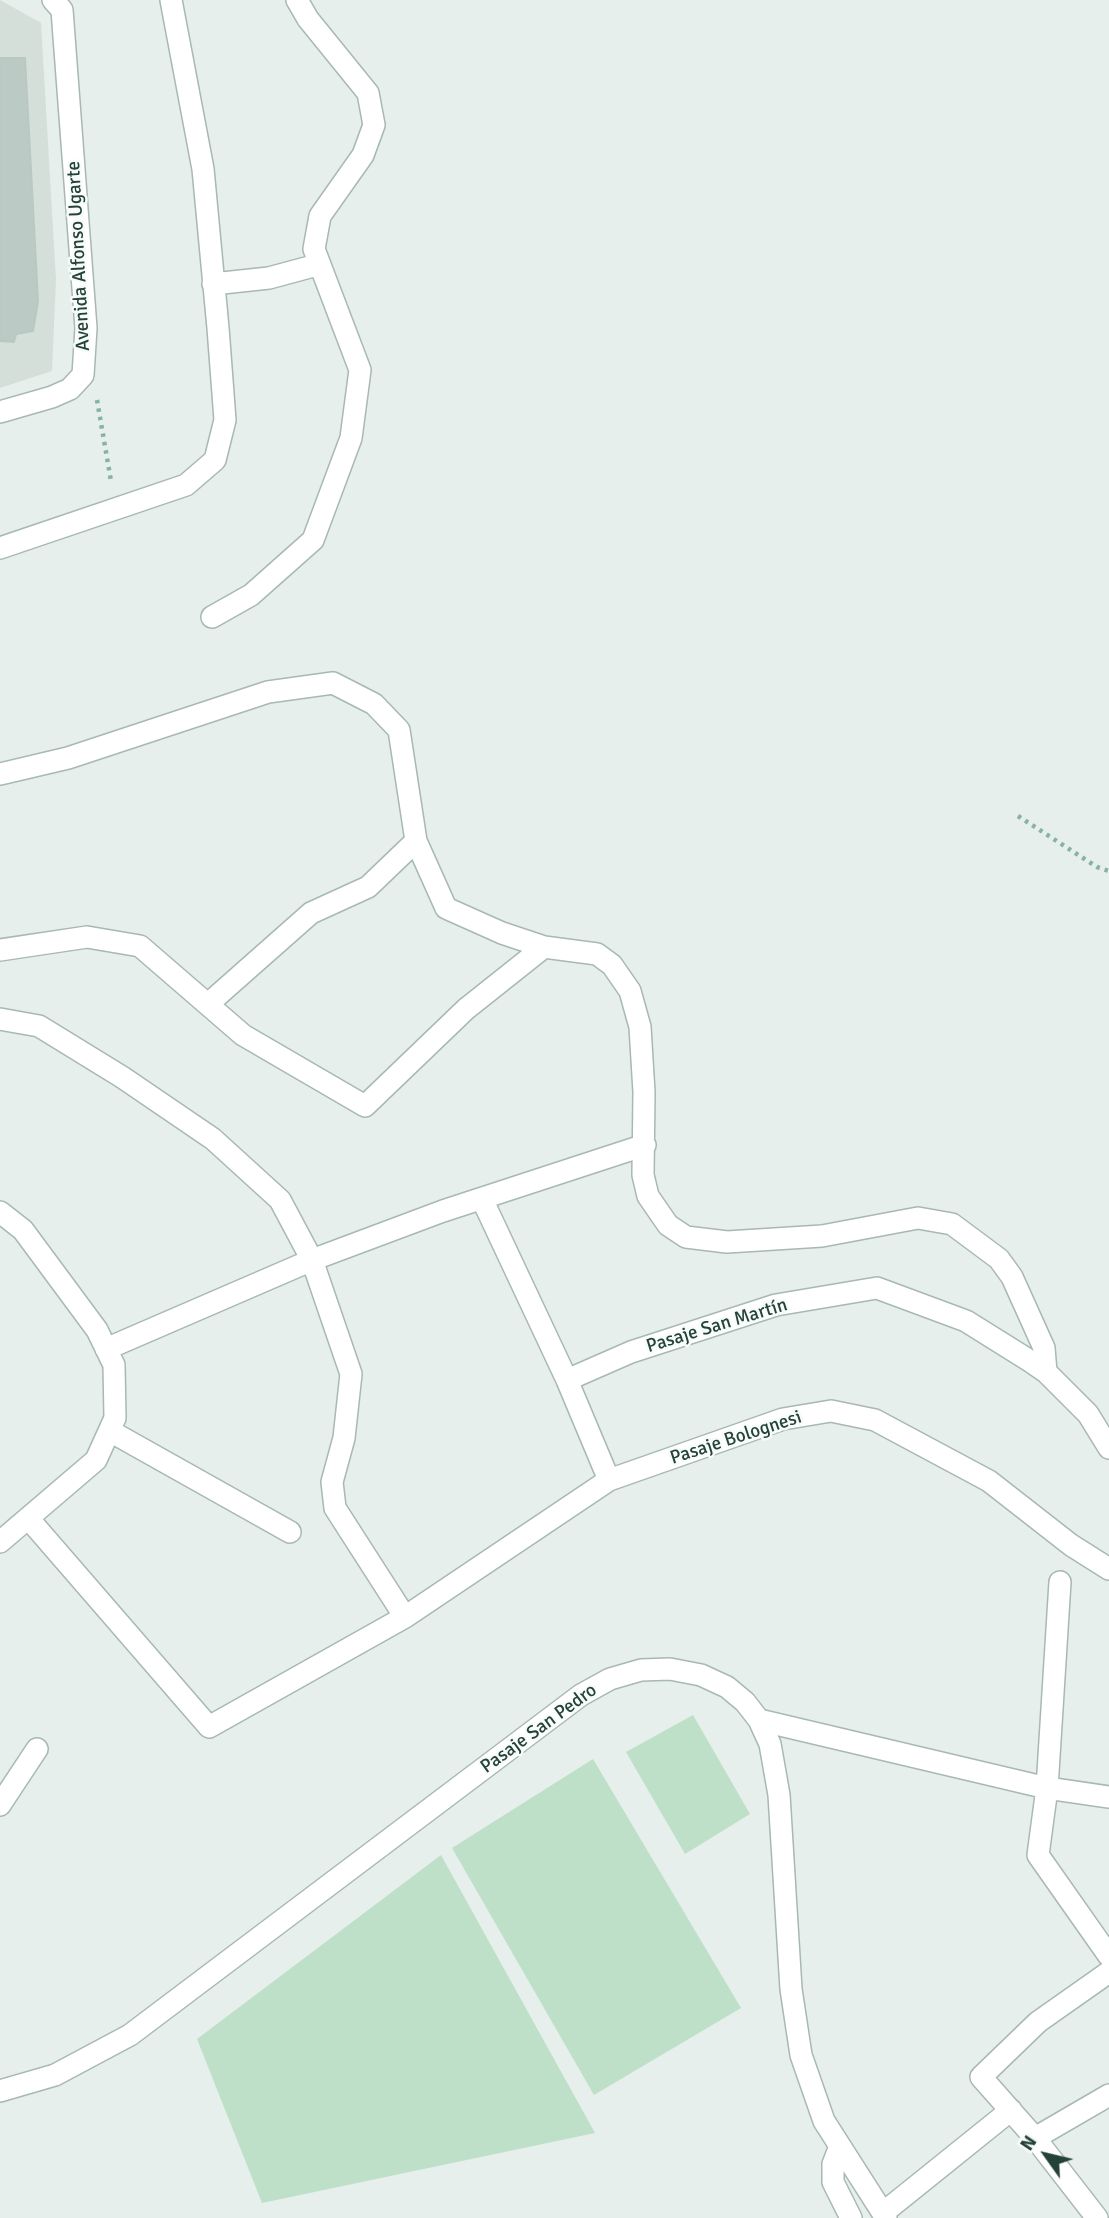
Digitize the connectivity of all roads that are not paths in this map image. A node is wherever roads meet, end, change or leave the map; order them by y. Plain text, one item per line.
1 (52, 0) edge
2 (171, 0) edge
3 (297, 0) edge
4 (317, 265) junction
5 (214, 284) junction
6 (0, 412) edge
7 (0, 548) edge
8 (212, 617) dead end
9 (0, 774) edge
10 (416, 841) junction
11 (544, 947) junction
12 (0, 950) edge
13 (208, 1004) junction
14 (0, 1019) edge
15 (645, 1146) junction
16 (482, 1199) junction
17 (0, 1212) edge
18 (312, 1260) junction
19 (106, 1349) junction
20 (1046, 1372) junction
21 (567, 1380) junction
22 (110, 1431) junction
23 (1107, 1443) edge
24 (609, 1480) junction
25 (28, 1518) junction
26 (290, 1532) dead end
27 (0, 1542) edge
28 (1109, 1569) edge
29 (1060, 1582) dead end
30 (405, 1617) junction
31 (759, 1720) junction
32 (37, 1749) dead end
33 (1047, 1788) junction
34 (1109, 1797) edge
35 (0, 1805) edge
36 (1109, 1956) edge
37 (1109, 1972) edge
38 (0, 2091) edge
39 (1109, 2095) edge
40 (1011, 2110) junction
41 (1035, 2138) junction
42 (840, 2146) junction
43 (884, 2215) edge
44 (851, 2218) edge
45 (1097, 2218) edge

1 - 6 street, Avenida Alfonso Ugarte
2 - 5 street
3 - 4 street
4 - 5 street
4 - 8 street
5 - 7 street
9 - 10 street
10 - 11 street
10 - 13 street
11 - 13 street
11 - 15 street
12 - 13 street
14 - 18 street
15 - 16 street
15 - 20 street
16 - 18 street
16 - 21 street
17 - 19 street
18 - 19 street
18 - 30 street
19 - 22 street
20 - 21 street, Pasaje San Martín
20 - 23 street, Pasaje San Martín
21 - 24 street
22 - 25 street
22 - 26 street
24 - 28 street, Pasaje Bolognesi
24 - 30 street, Pasaje Bolognesi
25 - 27 street
25 - 30 street, Pasaje Bolognesi
29 - 33 street
31 - 33 street
31 - 38 street, Pasaje San Pedro
31 - 42 street, Pasaje San Pedro
32 - 35 street
33 - 34 street
33 - 36 street
37 - 40 street
39 - 41 street
40 - 41 street
40 - 43 street
41 - 45 street
42 - 43 street, Pasaje San Pedro
42 - 44 street

